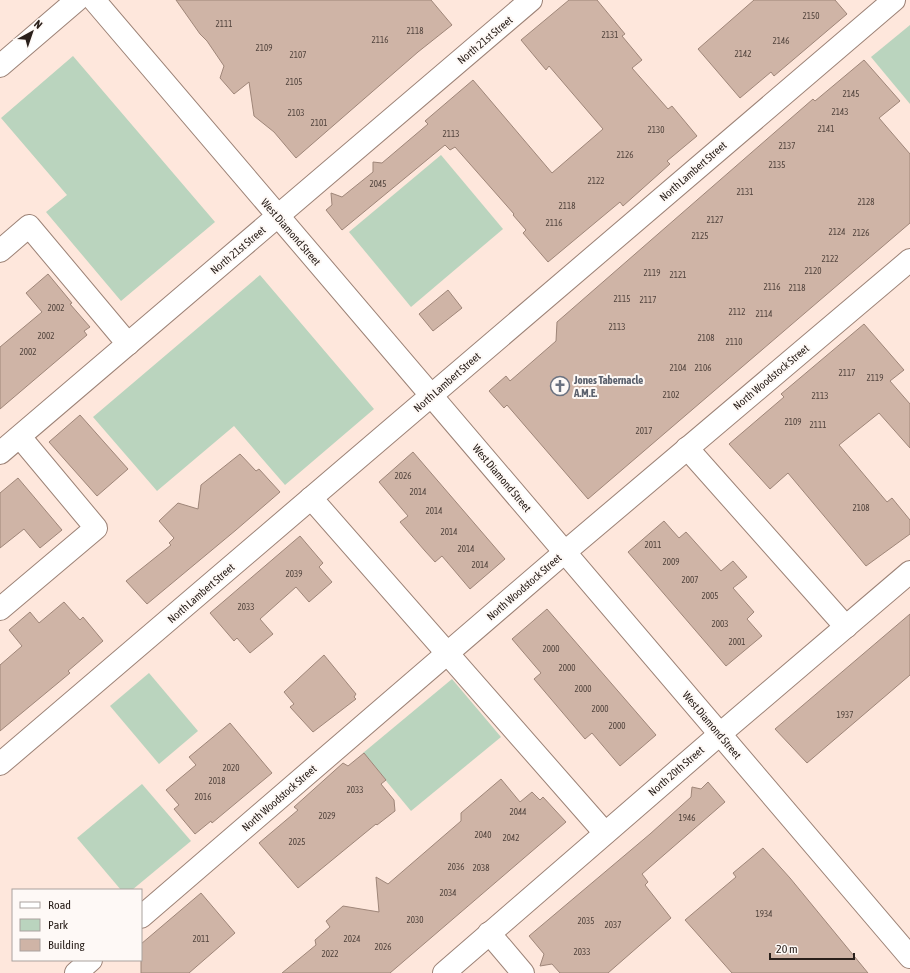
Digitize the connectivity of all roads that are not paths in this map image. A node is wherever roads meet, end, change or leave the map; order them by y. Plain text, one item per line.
1 (77, 0) edge
2 (94, 0) edge
3 (531, 0) edge
4 (894, 0) edge
5 (0, 66) edge
6 (278, 216) junction
7 (0, 251) edge
8 (910, 260) edge
9 (128, 344) junction
10 (431, 395) junction
11 (20, 437) junction
12 (687, 448) junction
13 (0, 453) edge
14 (311, 498) junction
15 (565, 552) junction
16 (910, 572) edge
17 (0, 609) edge
18 (846, 627) junction
19 (446, 654) junction
20 (720, 734) junction
21 (0, 764) edge
22 (605, 833) junction
23 (142, 916) edge
24 (489, 933) junction
25 (908, 951) edge
26 (90, 961) edge
27 (76, 973) edge
28 (444, 973) edge
29 (523, 973) edge

1 - 5 street
2 - 6 street, West Diamond Street
3 - 6 street, North 21st Street
4 - 10 street, North Lambert Street
6 - 9 street, North 21st Street
6 - 10 street, West Diamond Street
7 - 9 street
8 - 12 street, North Woodstock Street
9 - 11 street, North 21st Street
10 - 14 street, North Lambert Street
10 - 15 street, West Diamond Street
11 - 13 street, North 21st Street
11 - 17 street
12 - 15 street, North Woodstock Street
12 - 18 street
14 - 19 street
14 - 21 street, North Lambert Street
15 - 19 street, North Woodstock Street
15 - 20 street, West Diamond Street
16 - 18 street, North 20th Street
18 - 20 street, North 20th Street
19 - 22 street
19 - 23 street, North Woodstock Street
20 - 22 street, North 20th Street
20 - 25 street, West Diamond Street
22 - 24 street, North 20th Street
24 - 28 street, North 20th Street
24 - 29 street
26 - 27 street

